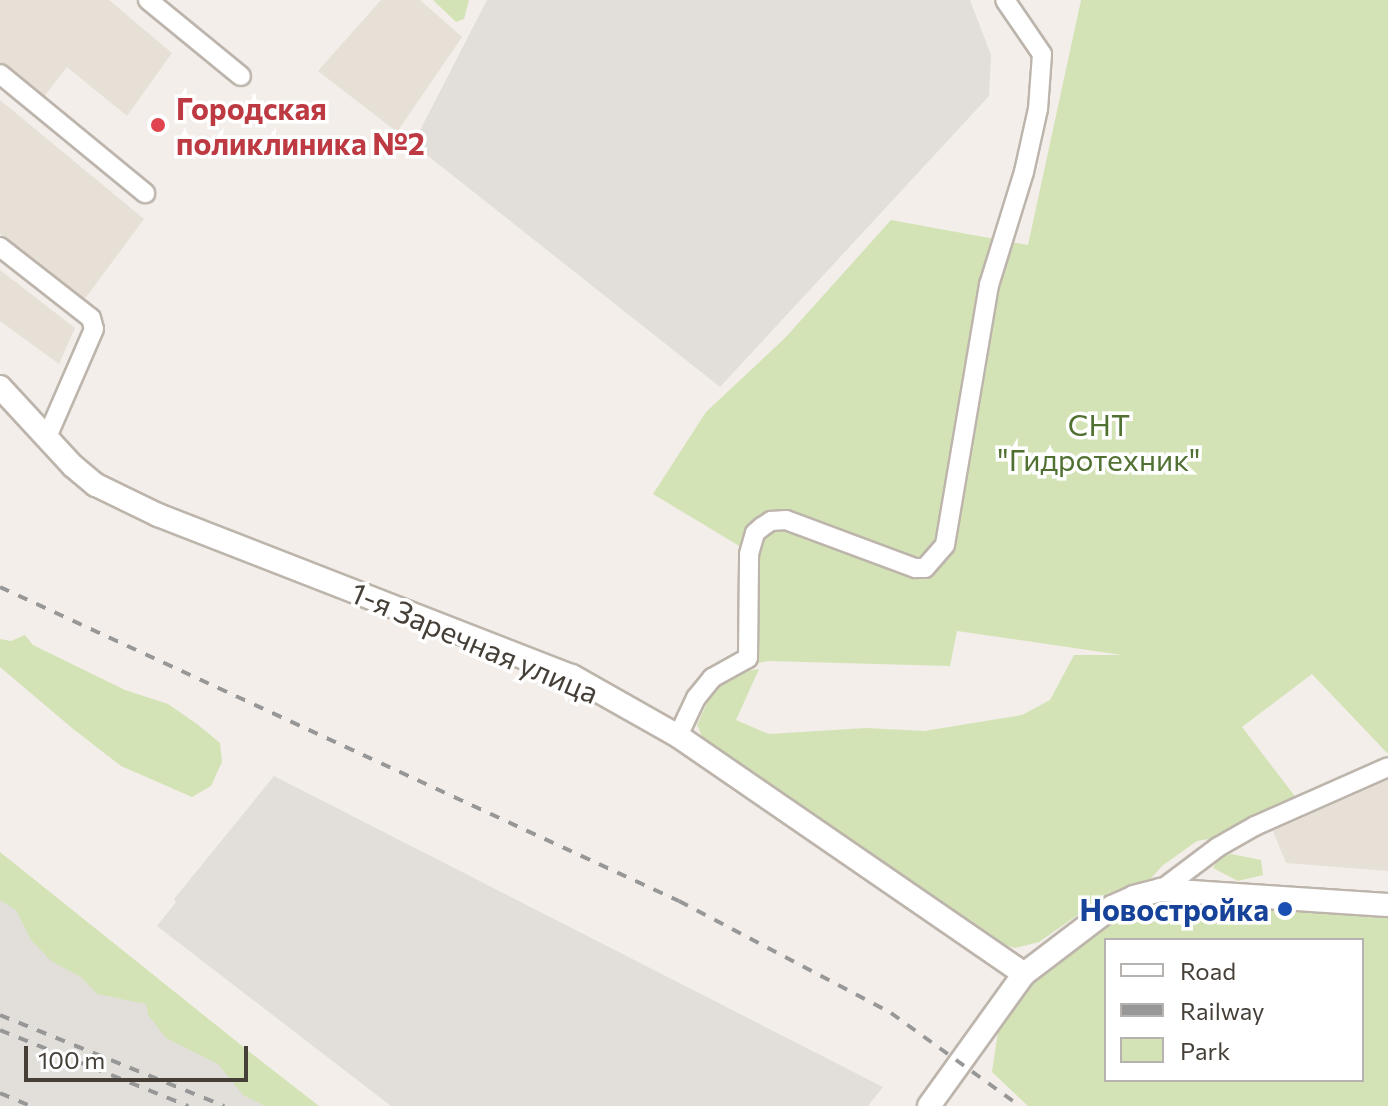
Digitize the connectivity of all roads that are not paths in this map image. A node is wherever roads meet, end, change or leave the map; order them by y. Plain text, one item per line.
1 (148, 0) edge
2 (1005, 0) edge
3 (0, 74) edge
4 (241, 76) dead end
5 (145, 193) dead end
6 (0, 247) edge
7 (0, 387) edge
8 (47, 437) junction
9 (678, 736) junction
10 (1388, 767) edge
11 (1161, 890) junction
12 (1388, 905) edge
13 (1024, 974) junction
14 (929, 1106) edge

1 - 4 street
2 - 9 street
3 - 5 street
6 - 8 street
7 - 8 street, 1-я Заречная улица
8 - 9 street, 1-я Заречная улица
9 - 13 street, 1-я Заречная улица
10 - 11 street
11 - 12 street
11 - 13 street
13 - 14 street

